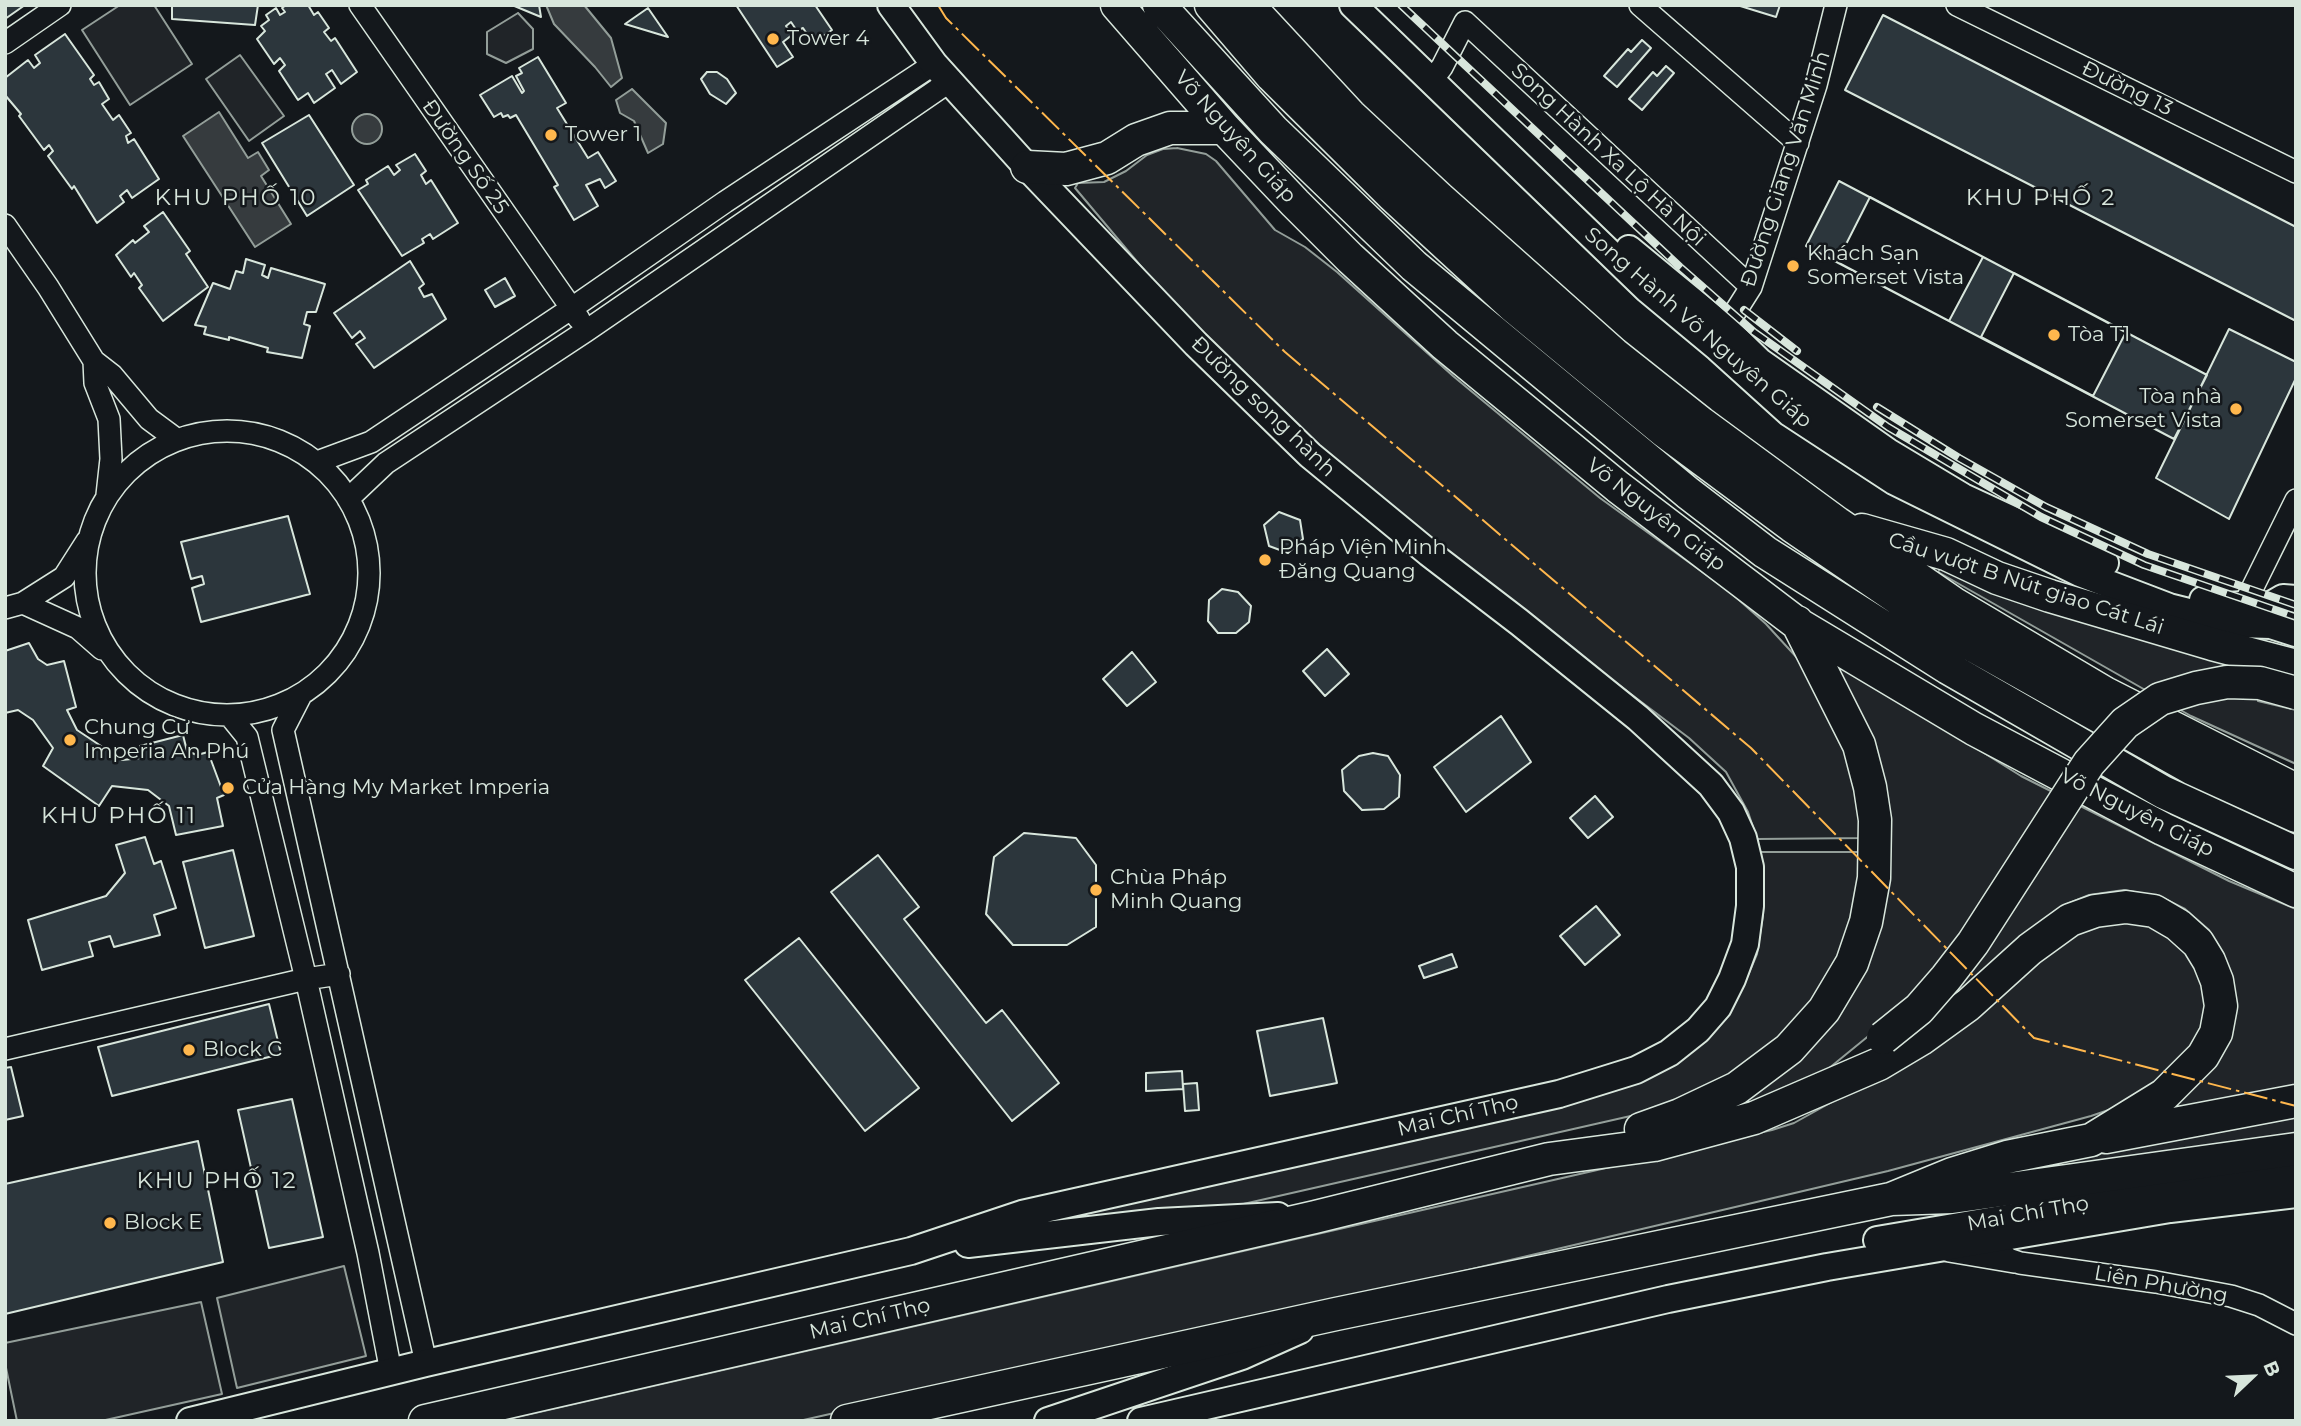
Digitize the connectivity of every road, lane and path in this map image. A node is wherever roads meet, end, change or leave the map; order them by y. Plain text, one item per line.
1 (60, 5) edge
2 (360, 5) edge
3 (891, 5) edge
4 (1117, 5) edge
5 (1159, 5) edge
6 (1211, 5) edge
7 (1248, 5) edge
8 (1353, 5) edge
9 (1378, 5) edge
10 (1836, 5) edge
11 (1957, 5) edge
12 (1652, 10) edge
13 (1983, 11) edge
14 (5, 43) edge
15 (942, 72) junction
16 (1437, 74) junction
17 (1224, 128) junction
18 (1798, 143) junction
19 (1027, 167) junction
20 (2296, 172) edge
21 (5, 225) edge
22 (1751, 287) junction
23 (572, 308) junction
24 (586, 331) junction
25 (1721, 338) junction
26 (93, 361) junction
27 (176, 439) junction
28 (317, 462) junction
29 (1618, 487) junction
30 (1688, 493) junction
31 (107, 495) junction
32 (348, 499) junction
33 (2296, 500) edge
34 (1837, 523) junction
35 (89, 537) junction
36 (1765, 552) junction
37 (2296, 599) edge
38 (14, 606) edge
39 (2240, 615) junction
40 (1798, 624) junction
41 (2296, 632) edge
42 (116, 661) junction
43 (2285, 663) edge
44 (2296, 692) edge
45 (301, 695) junction
46 (2108, 707) junction
47 (230, 716) junction
48 (2142, 725) junction
49 (1684, 759) joint
50 (2296, 790) edge
51 (2296, 816) edge
52 (2296, 853) edge
53 (2296, 891) edge
54 (339, 974) junction
55 (306, 979) junction
56 (5, 1049) edge
57 (1804, 1098) junction
58 (2296, 1101) edge
59 (1643, 1128) junction
60 (2091, 1140) junction
61 (2296, 1149) edge
62 (1563, 1157) junction
63 (2296, 1175) edge
64 (2296, 1194) edge
65 (1891, 1199) junction
66 (1262, 1216) junction
67 (1315, 1217) junction
68 (1993, 1229) junction
69 (1937, 1248) junction
70 (911, 1251) junction
71 (368, 1253) junction
72 (2020, 1263) junction
73 (404, 1266) junction
74 (1336, 1314) junction
75 (2296, 1324) edge
76 (426, 1363) junction
77 (391, 1372) junction
78 (1282, 1387) junction
79 (190, 1421) edge
80 (425, 1421) edge
81 (847, 1421) edge
82 (1048, 1421) edge
83 (1141, 1421) edge

1 - 14 street
2 - 23 street, Đường Số 25
3 - 15 main road, Đường song hành
4 - 17 highway, Võ Nguyên Giáp
5 - 30 highway, Võ Nguyên Giáp
6 - 46 highway
7 - 34 highway
8 - 16 main road, Song Hành Võ Nguyên Giáp
9 - 16 main road, Song Hành Võ Nguyên Giáp
10 - 18 street, Đường Giang Văn Minh
11 - 13 street, Đường 13
12 - 18 street
13 - 20 street, Đường 13
15 - 19 main road, Đường song hành
15 - 23 street
15 - 24 street
16 - 22 street, Song Hành Xa Lộ Hà Nội
16 - 25 main road, Song Hành Võ Nguyên Giáp
17 - 19 highway
17 - 29 highway, Võ Nguyên Giáp
18 - 22 street, Đường Giang Văn Minh
19 - 49 main road, Đường song hành
21 - 26 street
22 - 25 street, Đường Giang Văn Minh
23 - 24 street, Đường Số 25
23 - 28 street
24 - 32 street
25 - 39 main road, Song Hành Võ Nguyên Giáp
26 - 27 street
26 - 31 street
27 - 28 street
27 - 31 street
28 - 32 street
29 - 30 highway
29 - 40 highway, Võ Nguyên Giáp
30 - 36 highway, Võ Nguyên Giáp
31 - 35 street
32 - 45 street
33 - 39 street
34 - 43 highway, Cầu vượt B Nút giao Cát Lái
34 - 46 highway
35 - 38 street
35 - 42 street
36 - 40 highway
36 - 52 highway, Võ Nguyên Giáp
37 - 39 main road, Song Hành Võ Nguyên Giáp
38 - 42 street
39 - 41 main road, Song Hành Võ Nguyên Giáp
40 - 53 highway, Võ Nguyên Giáp
40 - 59 highway
42 - 47 street
44 - 57 highway, bridge
45 - 47 street
45 - 54 street
46 - 48 highway
47 - 55 street
48 - 50 highway
48 - 51 highway
49 - 70 main road, Mai Chí Thọ
54 - 55 street
54 - 73 street
55 - 56 street
55 - 71 street
57 - 60 highway
57 - 62 highway
58 - 60 highway
59 - 62 highway
59 - 66 street, Mai Chí Thọ
60 - 65 highway, Mai Chí Thọ
61 - 65 highway, Mai Chí Thọ
62 - 67 highway, Mai Chí Thọ
63 - 68 main road, Mai Chí Thọ
64 - 68 main road, Mai Chí Thọ
65 - 74 highway, Mai Chí Thọ
66 - 67 main road, Mai Chí Thọ
66 - 70 main road, Mai Chí Thọ
67 - 80 highway, Mai Chí Thọ
68 - 69 main road, Mai Chí Thọ
68 - 72 street
68 - 78 main road, Mai Chí Thọ
69 - 72 street, Liên Phường
69 - 78 main road, Mai Chí Thọ
70 - 76 main road, Mai Chí Thọ
71 - 73 street
71 - 77 street
72 - 75 street, Liên Phường
73 - 76 street
74 - 81 highway, Mai Chí Thọ
74 - 82 main road, Mai Chí Thọ
76 - 77 main road, Mai Chí Thọ
77 - 79 main road, Mai Chí Thọ
78 - 83 main road, Mai Chí Thọ

